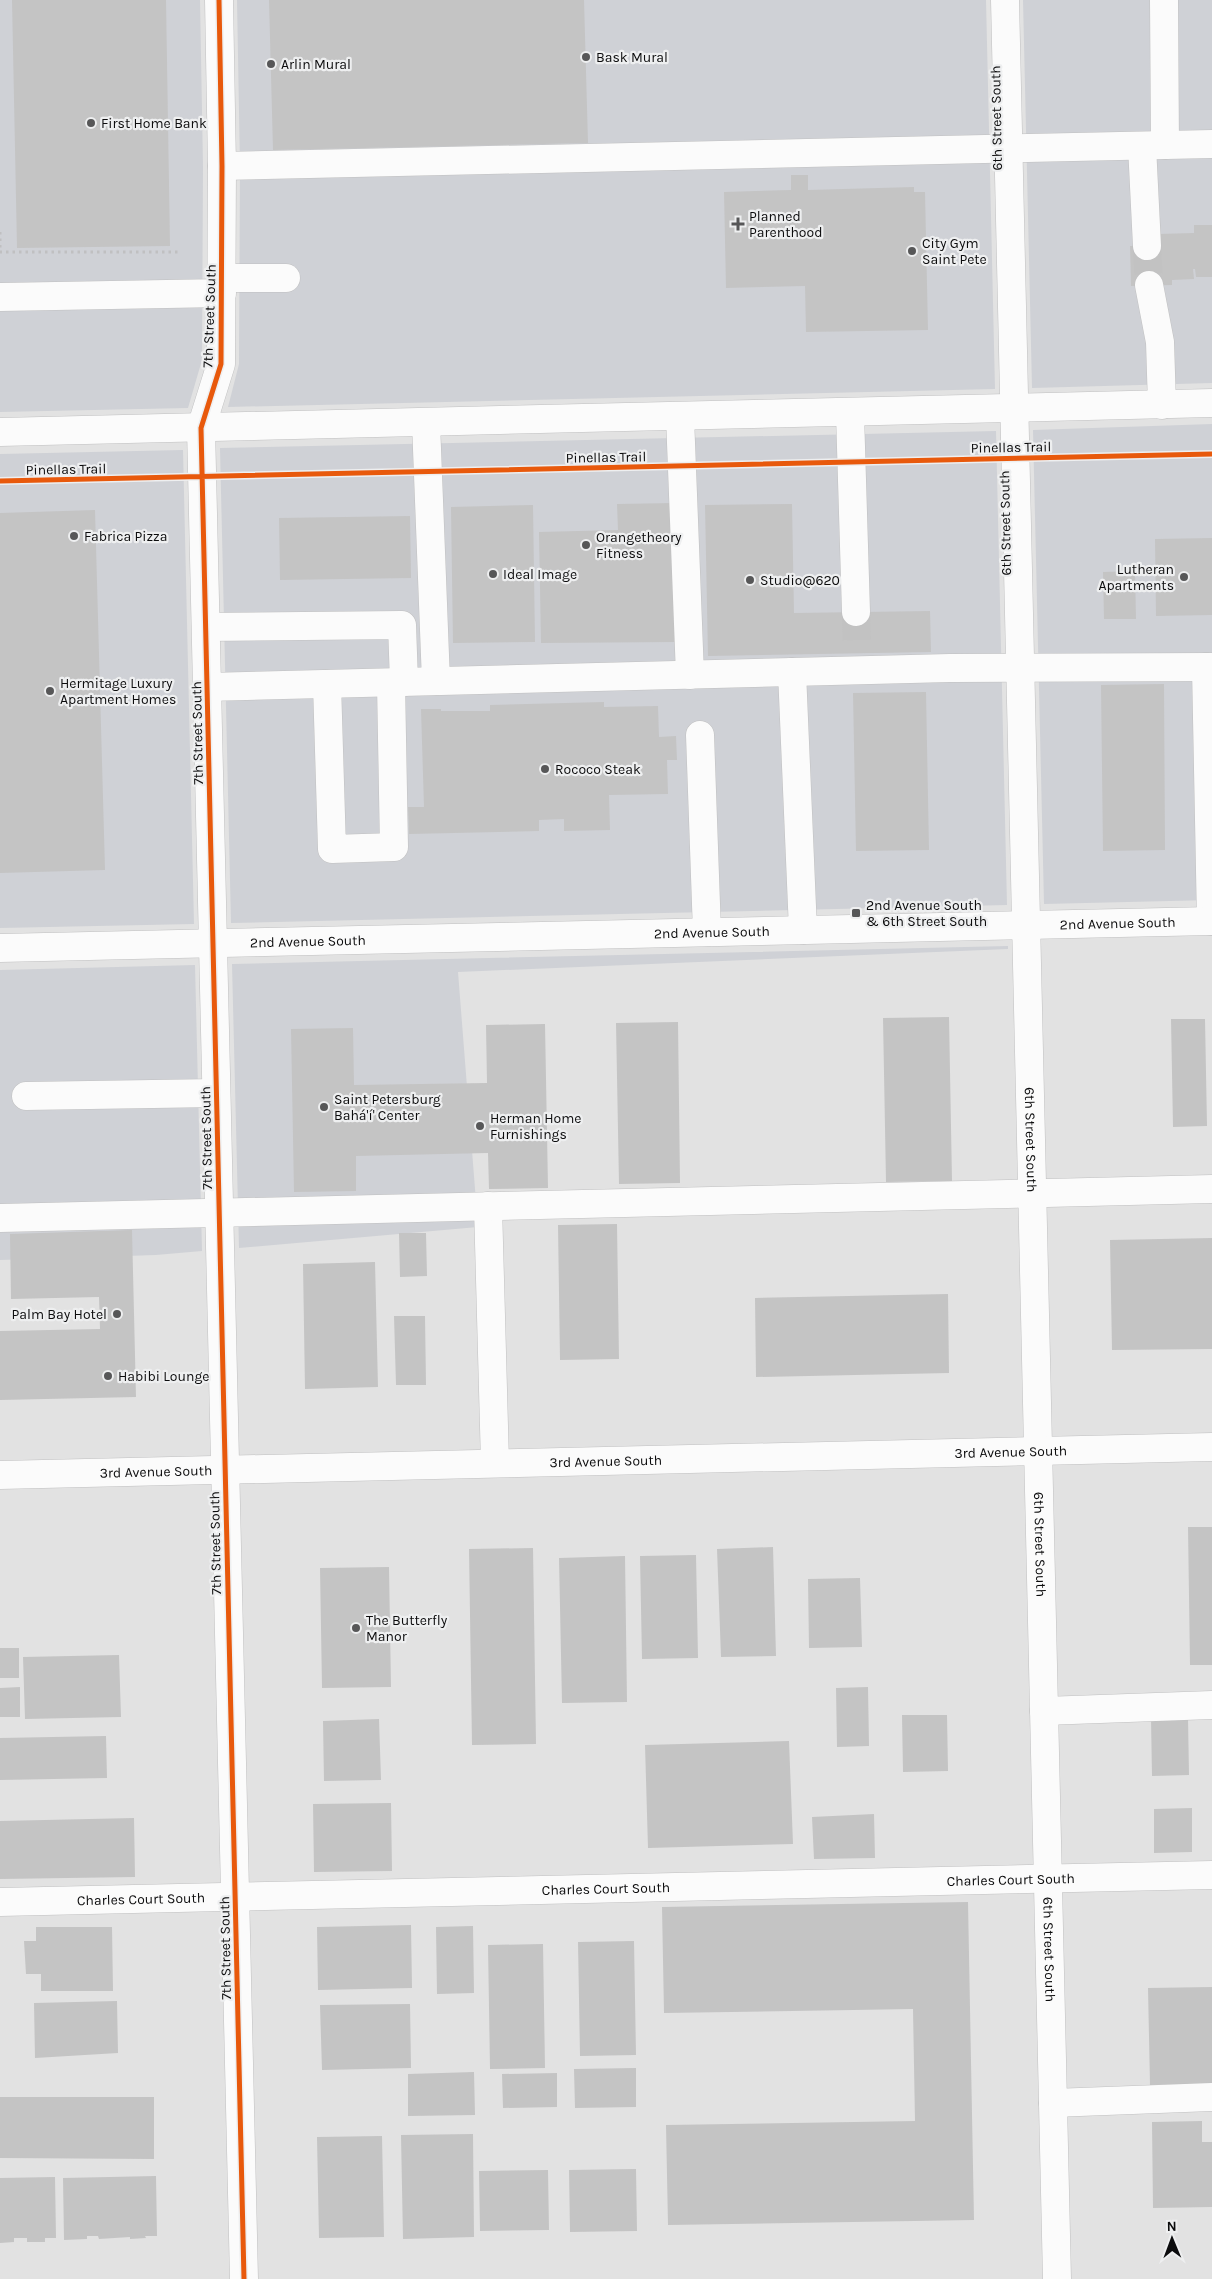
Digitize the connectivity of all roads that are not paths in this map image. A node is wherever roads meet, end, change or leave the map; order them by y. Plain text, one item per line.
1 (219, 0) edge
2 (1005, 0) edge
3 (1164, 0) edge
4 (1212, 144) edge
5 (1154, 145) junction
6 (1008, 148) junction
7 (222, 166) junction
8 (1147, 246) tunnel mouth
9 (286, 278) dead end
10 (222, 286) junction
11 (1149, 286) tunnel mouth
12 (0, 297) edge
13 (1212, 404) edge
14 (1162, 405) junction
15 (1014, 410) junction
16 (850, 414) junction
17 (680, 417) junction
18 (426, 423) junction
19 (201, 428) junction
20 (0, 432) edge
21 (856, 612) tunnel mouth
22 (206, 627) junction
23 (1020, 667) junction
24 (1209, 667) edge
25 (792, 672) junction
26 (690, 675) junction
27 (436, 681) junction
28 (397, 682) junction
29 (327, 684) junction
30 (207, 687) junction
31 (700, 736) dead end
32 (1212, 921) edge
33 (1026, 925) junction
34 (803, 930) junction
35 (707, 932) junction
36 (213, 944) junction
37 (0, 948) edge
38 (216, 1093) junction
39 (26, 1096) dead end
40 (1212, 1189) edge
41 (1032, 1193) junction
42 (488, 1206) junction
43 (219, 1212) junction
44 (0, 1218) edge
45 (1212, 1447) edge
46 (1038, 1451) junction
47 (495, 1463) junction
48 (225, 1470) junction
49 (0, 1475) edge
50 (1212, 1705) edge
51 (1044, 1710) junction
52 (1212, 1875) edge
53 (1048, 1878) junction
54 (235, 1897) junction
55 (0, 1902) edge
56 (1212, 2097) edge
57 (1053, 2103) junction
58 (244, 2279) edge
59 (1057, 2279) edge

1 - 7 street, 7th Street South
2 - 6 street, 6th Street South
3 - 5 street
4 - 5 street
5 - 6 street
5 - 8 street
6 - 7 street
6 - 15 street, 6th Street South
7 - 10 street, 7th Street South
9 - 10 street
10 - 12 street
10 - 19 street, 7th Street South
11 - 14 street
13 - 14 street
14 - 15 street
15 - 16 street
15 - 23 street, 6th Street South
16 - 17 street
16 - 21 street
17 - 18 street
17 - 26 street
18 - 19 street
18 - 27 street
19 - 20 street
19 - 22 street, 7th Street South
22 - 28 street
22 - 30 street, 7th Street South
23 - 24 street
23 - 25 street
23 - 33 street, 6th Street South
24 - 32 street
25 - 26 street
25 - 34 street
26 - 27 street
27 - 28 street
28 - 29 street
28 - 29 street
29 - 30 street
30 - 36 street, 7th Street South
31 - 35 street
32 - 33 street, 2nd Avenue South
33 - 34 street, 2nd Avenue South
33 - 41 street, 6th Street South
34 - 35 street, 2nd Avenue South
35 - 36 street, 2nd Avenue South
36 - 37 street, 2nd Avenue South
36 - 38 street, 7th Street South
38 - 39 street
38 - 43 street, 7th Street South
40 - 41 street
41 - 42 street
41 - 46 street, 6th Street South
42 - 43 street
42 - 47 street
43 - 44 street
43 - 48 street, 7th Street South
45 - 46 street, 3rd Avenue South
46 - 47 street, 3rd Avenue South
46 - 51 street, 6th Street South
47 - 48 street, 3rd Avenue South
48 - 49 street, 3rd Avenue South
48 - 54 street, 7th Street South
50 - 51 street
51 - 53 street, 6th Street South
52 - 53 street, Charles Court South
53 - 54 street, Charles Court South
53 - 57 street, 6th Street South
54 - 55 street, Charles Court South
54 - 58 street, 7th Street South
56 - 57 street
57 - 59 street, 6th Street South

